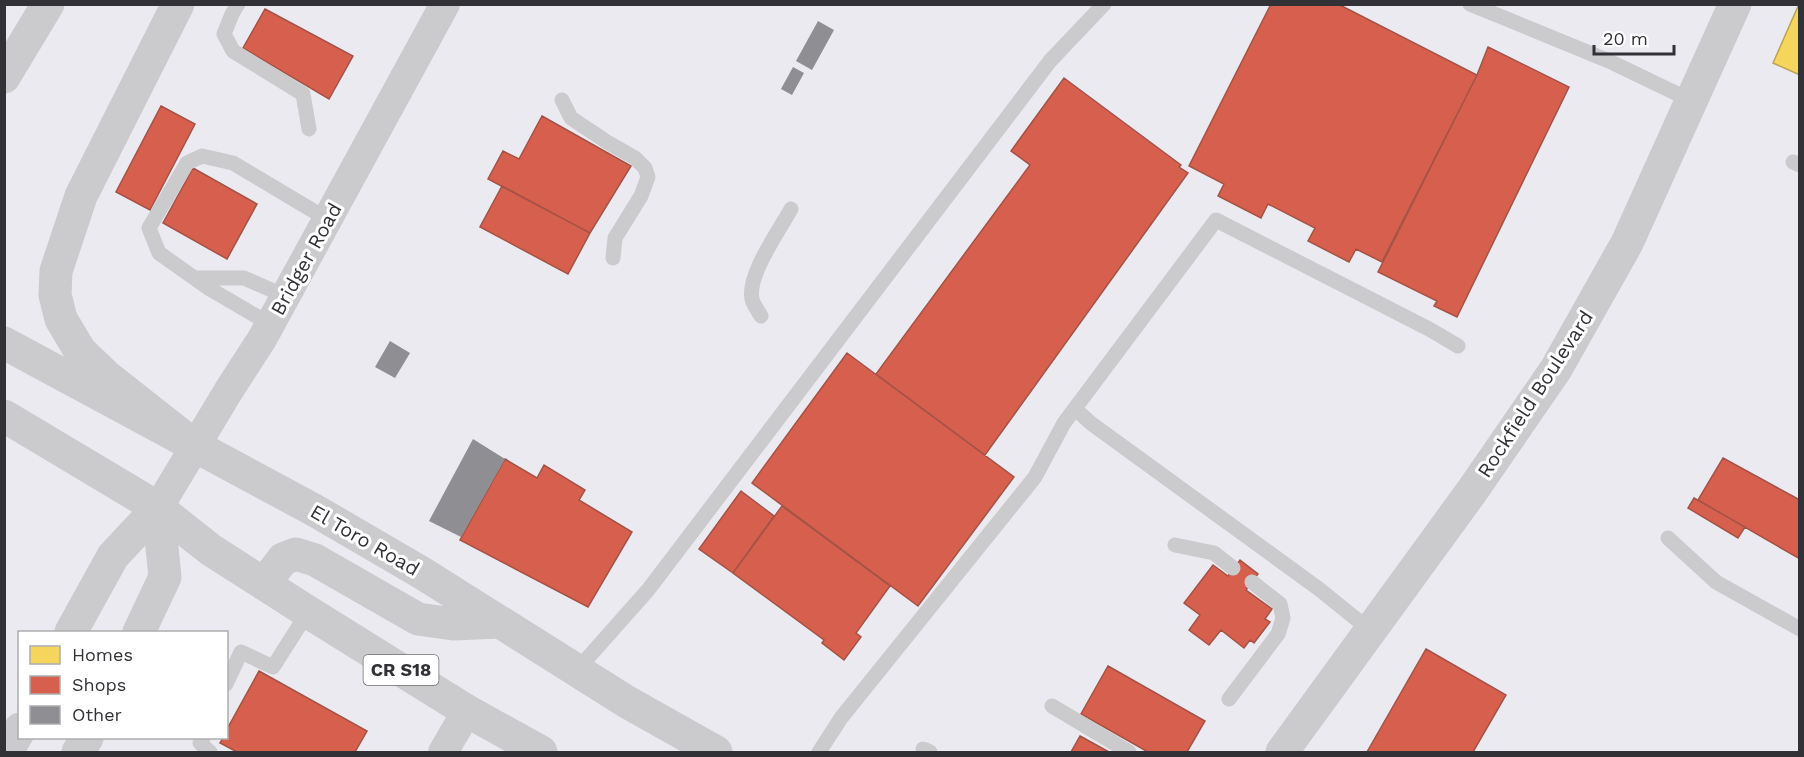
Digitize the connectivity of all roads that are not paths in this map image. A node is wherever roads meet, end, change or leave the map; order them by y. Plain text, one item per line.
1 (48, 4) edge
2 (178, 4) edge
3 (238, 4) edge
4 (445, 4) edge
5 (1104, 4) edge
6 (1470, 4) edge
7 (1735, 4) edge
8 (4, 77) edge
9 (562, 100) dead end
10 (1692, 101) junction
11 (309, 129) dead end
12 (791, 209) dead end
13 (327, 219) junction
14 (613, 258) dead end
15 (194, 278) junction
16 (285, 296) junction
17 (760, 316) dead end
18 (270, 324) junction
19 (4, 343) edge
20 (1458, 346) dead end
21 (1075, 409) junction
22 (4, 416) edge
23 (195, 446) junction
24 (158, 508) junction
25 (1668, 538) dead end
26 (1175, 545) dead end
27 (1233, 568) dead end
28 (1252, 582) dead end
29 (264, 584) junction
30 (308, 612) junction
31 (500, 622) junction
32 (1800, 629) edge
33 (72, 631) edge
34 (140, 631) edge
35 (1371, 631) junction
36 (577, 670) junction
37 (228, 680) edge
38 (1229, 699) dead end
39 (1052, 706) dead end
40 (467, 711) junction
41 (18, 733) edge
42 (86, 739) edge
43 (202, 739) edge
44 (7, 753) edge
45 (78, 753) edge
46 (210, 753) edge
47 (443, 753) edge
48 (541, 753) edge
49 (716, 753) edge
50 (819, 753) edge
51 (1129, 753) edge
52 (1282, 753) edge

1 - 8 main road
2 - 23 main road
3 - 11 lane
4 - 13 street, Bridger Road
5 - 36 lane
6 - 10 lane
7 - 10 main road, Rockfield Boulevard
9 - 14 lane
10 - 35 main road, Rockfield Boulevard
12 - 17 lane
13 - 15 lane
13 - 16 street, Bridger Road
15 - 16 lane
15 - 18 lane
16 - 18 street, Bridger Road
18 - 23 street, Bridger Road
19 - 23 main road, El Toro Road
20 - 21 lane
21 - 35 lane
21 - 50 lane
22 - 24 main road, CR S18
23 - 24 street, Bridger Road
23 - 31 main road, El Toro Road
24 - 29 main road, CR S18
24 - 33 main road
24 - 34 main road
25 - 32 lane
26 - 27 lane
28 - 38 lane
29 - 30 main road, CR S18
29 - 31 main road
30 - 37 lane
30 - 40 main road, CR S18
31 - 36 main road, El Toro Road
35 - 52 main road, Rockfield Boulevard
36 - 49 main road, El Toro Road
39 - 51 lane
40 - 47 street
40 - 48 main road, CR S18
41 - 44 main road
42 - 45 main road
43 - 46 lane

